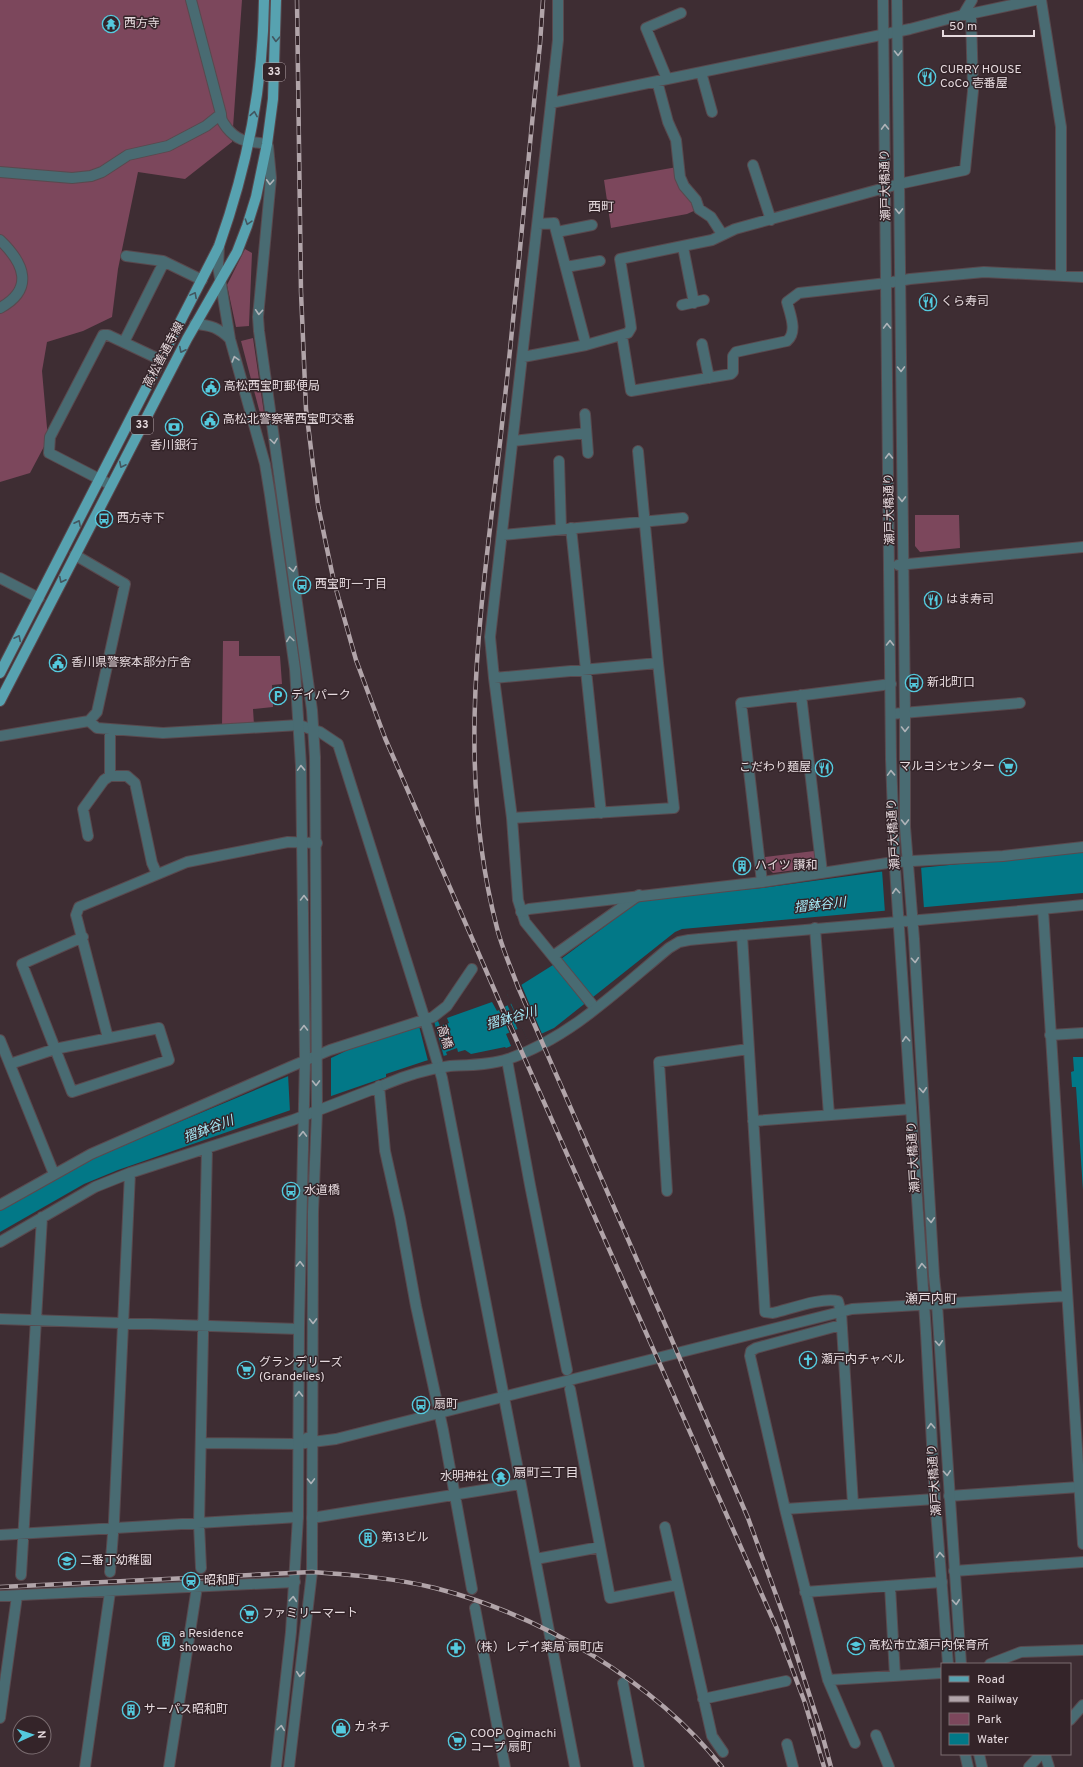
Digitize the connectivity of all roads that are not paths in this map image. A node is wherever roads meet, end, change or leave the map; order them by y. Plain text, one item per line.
1 (192, 0) edge
2 (264, 0) edge
3 (276, 0) edge
4 (558, 0) edge
5 (883, 0) edge
6 (897, 0) edge
7 (972, 0) edge
8 (1035, 0) edge
9 (1040, 0) edge
10 (681, 13) dead end
11 (967, 15) junction
12 (897, 31) junction
13 (884, 34) junction
14 (700, 72) junction
15 (662, 80) junction
16 (551, 103) junction
17 (712, 112) dead end
18 (221, 114) junction
19 (250, 141) junction
20 (268, 144) junction
21 (753, 166) dead end
22 (0, 172) edge
23 (899, 184) junction
24 (886, 189) junction
25 (771, 220) junction
26 (538, 224) junction
27 (592, 225) dead end
28 (557, 232) junction
29 (722, 234) junction
30 (0, 240) edge
31 (219, 246) junction
32 (683, 247) junction
33 (126, 256) dead end
34 (600, 261) dead end
35 (164, 262) junction
36 (566, 267) junction
37 (1061, 276) junction
38 (1083, 277) edge
39 (202, 280) junction
40 (900, 280) junction
41 (219, 281) junction
42 (887, 283) junction
43 (704, 300) dead end
44 (694, 303) junction
45 (682, 305) dead end
46 (0, 308) edge
47 (195, 324) junction
48 (622, 336) junction
49 (230, 339) junction
50 (124, 342) junction
51 (702, 344) dead end
52 (586, 345) junction
53 (523, 357) junction
54 (161, 360) junction
55 (709, 378) junction
56 (585, 414) dead end
57 (586, 433) junction
58 (513, 441) junction
59 (638, 451) dead end
60 (588, 453) dead end
61 (559, 462) dead end
62 (100, 480) junction
63 (111, 485) junction
64 (683, 518) dead end
65 (645, 521) junction
66 (572, 528) junction
67 (561, 529) junction
68 (503, 535) junction
69 (1083, 547) edge
70 (75, 555) junction
71 (904, 564) junction
72 (889, 566) junction
73 (0, 578) edge
74 (39, 598) junction
75 (658, 662) junction
76 (586, 669) junction
77 (0, 673) edge
78 (494, 678) junction
79 (890, 684) junction
80 (802, 695) junction
81 (0, 701) edge
82 (1020, 703) dead end
83 (905, 713) junction
84 (891, 714) junction
85 (89, 721) junction
86 (299, 725) junction
87 (110, 729) junction
88 (314, 729) junction
89 (0, 736) edge
90 (110, 776) junction
91 (601, 813) junction
92 (512, 818) junction
93 (88, 836) dead end
94 (317, 842) junction
95 (303, 843) junction
96 (1083, 847) edge
97 (909, 864) junction
98 (895, 865) junction
99 (822, 872) junction
100 (157, 874) junction
101 (762, 882) junction
102 (639, 895) junction
103 (1083, 906) edge
104 (1043, 909) junction
105 (521, 912) junction
106 (912, 917) junction
107 (898, 918) junction
108 (815, 928) junction
109 (742, 935) junction
110 (82, 937) junction
111 (555, 958) junction
112 (472, 969) dead end
113 (592, 1004) junction
114 (426, 1022) junction
115 (1083, 1033) edge
116 (1050, 1035) junction
117 (108, 1038) junction
118 (0, 1040) edge
119 (56, 1049) junction
120 (748, 1049) junction
121 (316, 1059) junction
122 (507, 1060) junction
123 (438, 1063) junction
124 (10, 1064) junction
125 (304, 1064) junction
126 (382, 1085) junction
127 (317, 1107) junction
128 (911, 1109) junction
129 (304, 1112) junction
130 (829, 1115) junction
131 (753, 1120) junction
132 (207, 1148) junction
133 (130, 1173) junction
134 (54, 1174) junction
135 (667, 1191) dead end
136 (0, 1205) edge
137 (42, 1217) junction
138 (0, 1242) edge
139 (1067, 1296) junction
140 (937, 1304) junction
141 (924, 1305) junction
142 (840, 1312) junction
143 (0, 1319) edge
144 (37, 1320) junction
145 (123, 1323) junction
146 (841, 1325) junction
147 (203, 1326) junction
148 (299, 1330) junction
149 (567, 1370) dead end
150 (570, 1389) dead end
151 (503, 1396) junction
152 (439, 1413) junction
153 (299, 1422) junction
154 (312, 1442) junction
155 (201, 1443) junction
156 (299, 1444) junction
157 (298, 1475) junction
158 (520, 1484) junction
159 (1079, 1488) junction
160 (456, 1494) junction
161 (949, 1496) junction
162 (935, 1498) junction
163 (853, 1504) junction
164 (785, 1509) junction
165 (298, 1517) junction
166 (312, 1518) junction
167 (199, 1524) junction
168 (113, 1527) junction
169 (665, 1527) dead end
170 (23, 1533) junction
171 (0, 1535) edge
172 (1083, 1544) edge
173 (600, 1547) junction
174 (536, 1559) junction
175 (1083, 1562) edge
176 (201, 1568) dead end
177 (954, 1571) junction
178 (110, 1572) dead end
179 (21, 1575) dead end
180 (295, 1582) junction
181 (942, 1582) junction
182 (678, 1585) junction
183 (890, 1586) junction
184 (198, 1587) junction
185 (472, 1589) dead end
186 (110, 1592) junction
187 (805, 1592) junction
188 (0, 1596) edge
189 (17, 1596) junction
190 (475, 1608) dead end
191 (1083, 1650) edge
192 (948, 1663) edge
193 (961, 1663) edge
194 (993, 1663) edge
195 (941, 1673) edge
196 (895, 1676) junction
197 (828, 1680) junction
198 (786, 1681) dead end
199 (623, 1683) dead end
200 (703, 1699) junction
201 (1083, 1705) edge
202 (0, 1718) edge
203 (1071, 1719) edge
204 (876, 1735) dead end
205 (855, 1743) dead end
206 (787, 1744) dead end
207 (723, 1752) dead end
208 (965, 1755) edge
209 (979, 1755) edge
210 (1040, 1755) edge
211 (1045, 1755) edge
212 (85, 1767) edge
213 (169, 1767) edge
214 (276, 1767) edge
215 (289, 1767) edge
216 (505, 1767) edge
217 (575, 1767) edge
218 (638, 1767) edge
219 (793, 1767) edge
220 (889, 1767) edge
221 (968, 1767) edge
222 (982, 1767) edge
223 (1029, 1767) edge
224 (1049, 1767) edge

1 - 18 street
19 -> 2 main road, 高松善通寺線 / 33
3 -> 20 main road, 高松善通寺線 / 33
4 - 16 street
5 - 13 street, 瀬戸大橋通り
6 - 12 street, 瀬戸大橋通り
7 - 11 street
8 - 11 street
9 - 37 street
10 - 15 street
11 - 12 street
11 - 23 street
12 - 13 street
12 -> 23 street, 瀬戸大橋通り
13 - 14 street
24 -> 13 street, 瀬戸大橋通り
14 - 15 street
14 - 17 street
15 - 16 street
15 - 29 street
16 - 26 street
18 - 19 street
18 - 22 street
19 - 20 street
19 - 31 main road, 高松善通寺線 / 33
20 -> 41 main road, 高松善通寺線 / 33
20 -> 88 street
21 - 25 street
23 - 24 street
23 -> 40 street, 瀬戸大橋通り
24 - 25 street
24 - 42 street, 瀬戸大橋通り
25 - 29 street
26 - 28 street
26 - 53 street
27 - 28 street
28 - 36 street
29 - 32 street
30 - 46 street
31 - 39 main road, 高松善通寺線 / 33
31 - 41 street
32 - 44 street
32 - 48 street
33 - 35 street
34 - 36 street
35 - 39 street
35 - 50 street
36 - 52 street
37 - 38 street
37 - 40 street
54 -> 39 main road, 高松善通寺線 / 33
40 - 42 street
40 -> 71 street, 瀬戸大橋通り
41 - 47 main road, 高松善通寺線 / 33
41 - 49 street
42 - 55 street
72 -> 42 street, 瀬戸大橋通り
43 - 44 street
44 - 45 street
47 - 49 street
47 -> 63 main road, 高松善通寺線 / 33
48 - 52 street
48 - 55 street
86 -> 49 street
50 - 54 street
50 - 62 street
51 - 55 street
52 - 53 street
53 - 58 street
54 - 62 main road, 高松善通寺線 / 33
56 - 57 street
57 - 58 street
57 - 60 street
58 - 68 street
59 - 65 street
61 - 67 street
62 - 63 street
74 -> 62 main road, 高松善通寺線 / 33
63 - 70 main road, 高松善通寺線 / 33
64 - 65 street
65 - 66 street
65 - 75 street
66 - 67 street
66 - 76 street
67 - 68 street
68 - 78 street
69 - 71 street
70 -> 81 main road, 高松善通寺線 / 33
70 - 85 street
71 - 72 street
71 - 83 street, 瀬戸大橋通り
79 -> 72 street, 瀬戸大橋通り
73 - 74 street
77 -> 74 main road, 高松善通寺線 / 33
75 - 76 street
75 - 91 street
76 - 78 street
76 - 91 street
78 - 92 street
79 - 80 street
79 - 84 street, 瀬戸大橋通り
80 - 99 street
80 - 101 street
82 - 83 street
83 - 84 street
83 -> 97 street, 瀬戸大橋通り
98 -> 84 street, 瀬戸大橋通り
85 - 87 street, 高橋
85 - 89 street
86 - 87 street, 高橋
86 - 88 street, 高橋
95 -> 86 street
87 - 90 street
88 - 94 street
88 - 114 street, 高橋
90 - 93 street
90 - 100 street
91 - 92 street
92 - 105 street
94 - 95 street
94 - 121 street
95 - 100 street
125 -> 95 street
96 - 97 street
97 - 98 street
97 - 106 street, 瀬戸大橋通り
98 - 99 street
107 -> 98 street, 瀬戸大橋通り
99 - 101 street
100 - 110 street
101 - 102 street
102 - 105 street
102 - 111 street
103 - 104 street
104 - 106 street
104 - 116 street
105 - 111 street
106 - 107 street
106 -> 140 street, 瀬戸大橋通り
107 - 108 street
128 -> 107 street, 瀬戸大橋通り
108 - 109 street
108 - 130 street
109 - 113 street
109 - 120 street
110 - 117 street
110 - 119 street
111 - 113 street
112 - 114 street
113 - 122 street
114 - 121 street
114 - 123 street, 高橋
115 - 116 street
116 - 139 street
117 - 119 street
117 - 119 street
118 - 124 street
119 - 124 street
120 - 131 street
120 - 135 street
121 - 125 street
121 -> 127 street
122 - 123 street
122 - 149 street
123 - 126 street
123 - 151 street, 高橋
124 - 134 street
125 - 129 street
125 - 134 street
126 - 127 street
126 - 152 street
127 - 129 street
127 -> 154 street
128 - 130 street
141 -> 128 street, 瀬戸大橋通り
129 - 132 street
148 -> 129 street
130 - 131 street
131 - 142 street
132 - 133 street
132 - 147 street
133 - 137 street
133 - 145 street
134 - 136 street
137 - 138 street
137 - 144 street
139 - 140 street
139 - 159 street
140 - 141 street
140 -> 161 street, 瀬戸大橋通り
141 - 142 street
162 -> 141 street, 瀬戸大橋通り
142 - 146 street
142 - 151 street
143 - 144 street
144 - 145 street
144 - 170 street
145 - 147 street
145 - 168 street
146 - 163 street
146 - 164 street
147 - 148 street
147 - 155 street
153 -> 148 street
150 - 173 street
151 - 152 street
151 - 158 street, 高橋
152 - 154 street
152 - 160 street
153 - 154 street
153 - 156 street
154 - 156 street
154 - 157 street
154 -> 166 street
155 - 156 street
155 - 167 street
156 - 157 street
157 - 165 street
158 - 160 street
158 - 174 street, 高橋
159 - 161 street
159 - 172 street
160 - 166 street
160 - 185 street
161 - 177 street, 瀬戸大橋通り
162 - 163 street
181 -> 162 street, 瀬戸大橋通り
163 - 164 street
164 - 187 street
165 - 167 street
165 - 180 street
166 -> 215 street
167 - 168 street
167 - 176 street
168 - 170 street
168 - 178 street
169 - 182 street
170 - 171 street
170 - 179 street
173 - 174 street
173 - 182 street
174 - 217 street, 高橋
175 - 177 street
177 -> 193 street, 瀬戸大橋通り
180 - 184 street
214 -> 180 street
181 - 183 street
181 - 192 street, 瀬戸大橋通り
182 - 200 street
183 - 187 street
183 - 196 street
184 - 186 street
184 - 213 street
186 - 189 street
186 - 212 street
187 - 197 street
188 - 189 street
189 - 202 street
190 - 216 street
191 - 194 street
195 - 196 street
196 - 197 street
197 - 205 street
198 - 200 street
199 - 218 street
200 - 207 street
201 - 203 street
204 - 220 street
206 - 219 street
208 - 221 street
209 - 222 street
210 - 223 street
211 - 224 street

